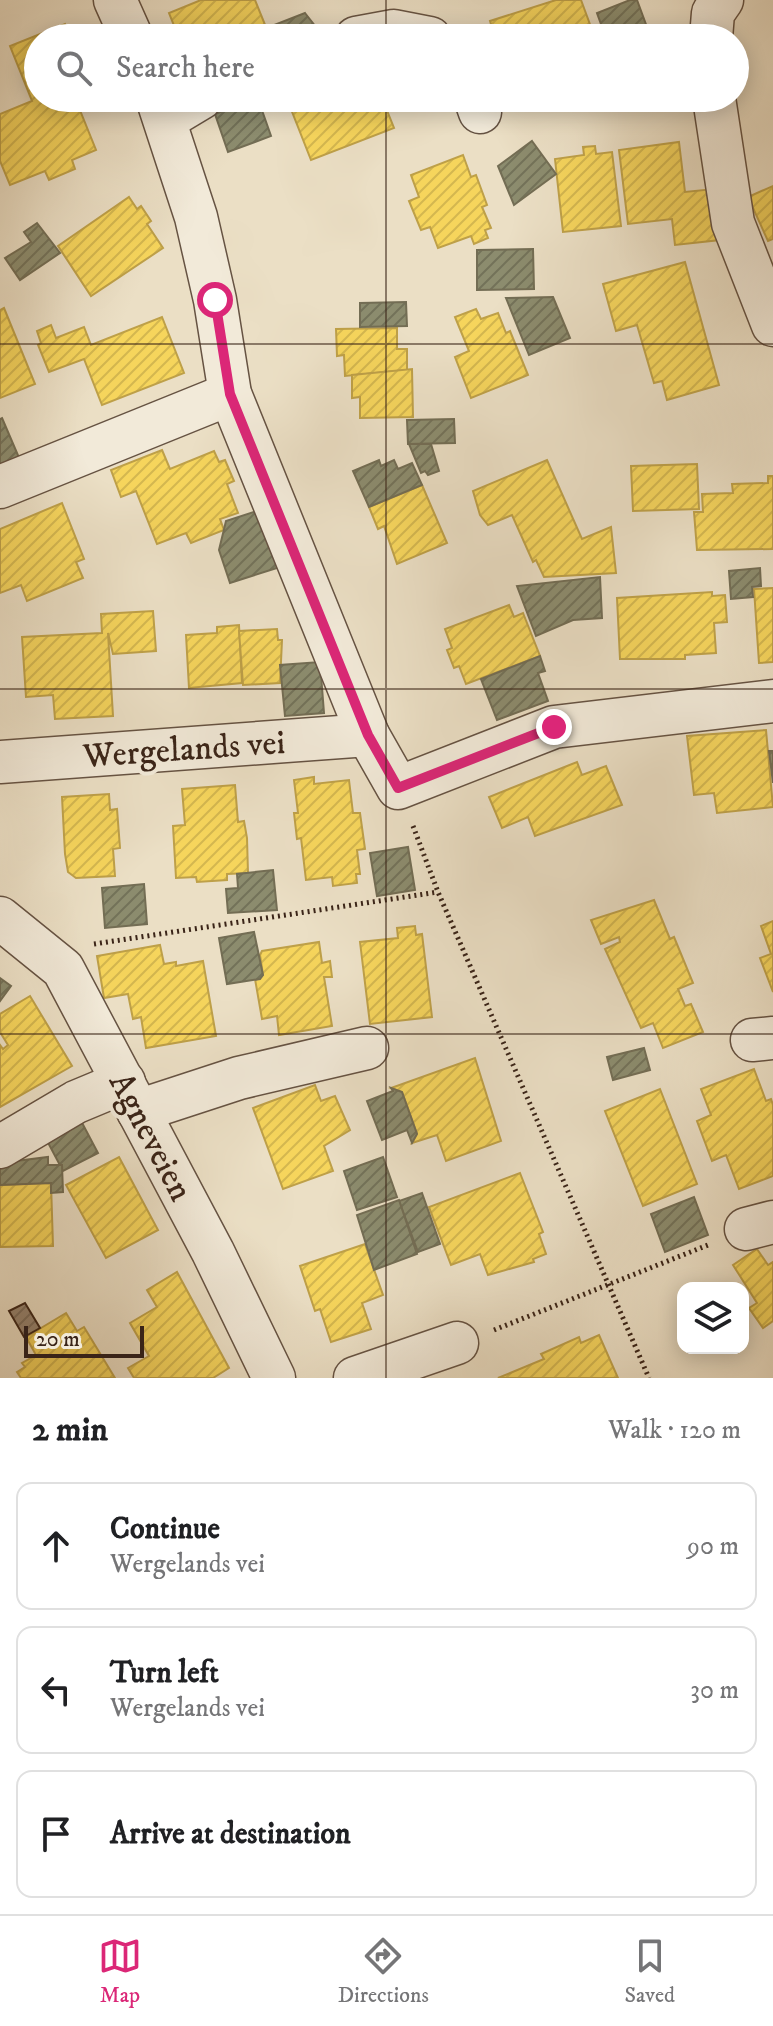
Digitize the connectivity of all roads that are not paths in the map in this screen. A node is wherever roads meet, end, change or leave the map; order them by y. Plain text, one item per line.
1 (115, 0) edge
2 (722, 0) edge
3 (126, 24) edge
4 (712, 24) edge
5 (163, 112) edge
6 (716, 112) edge
7 (773, 325) edge
8 (230, 394) junction
9 (0, 487) edge
10 (773, 701) edge
11 (368, 735) junction
12 (0, 762) edge
13 (0, 918) edge
14 (367, 1048) dead end
15 (131, 1096) junction
16 (0, 1147) edge
17 (457, 1343) road end
18 (274, 1378) edge
19 (355, 1378) edge

1 - 3 street
2 - 4 street
5 - 8 street
6 - 7 street
8 - 9 street
8 - 11 street
10 - 11 street
11 - 12 street, Wergelands vei
13 - 15 street, Agneveien
14 - 15 street
15 - 16 street
15 - 18 street, Agneveien
17 - 19 street

